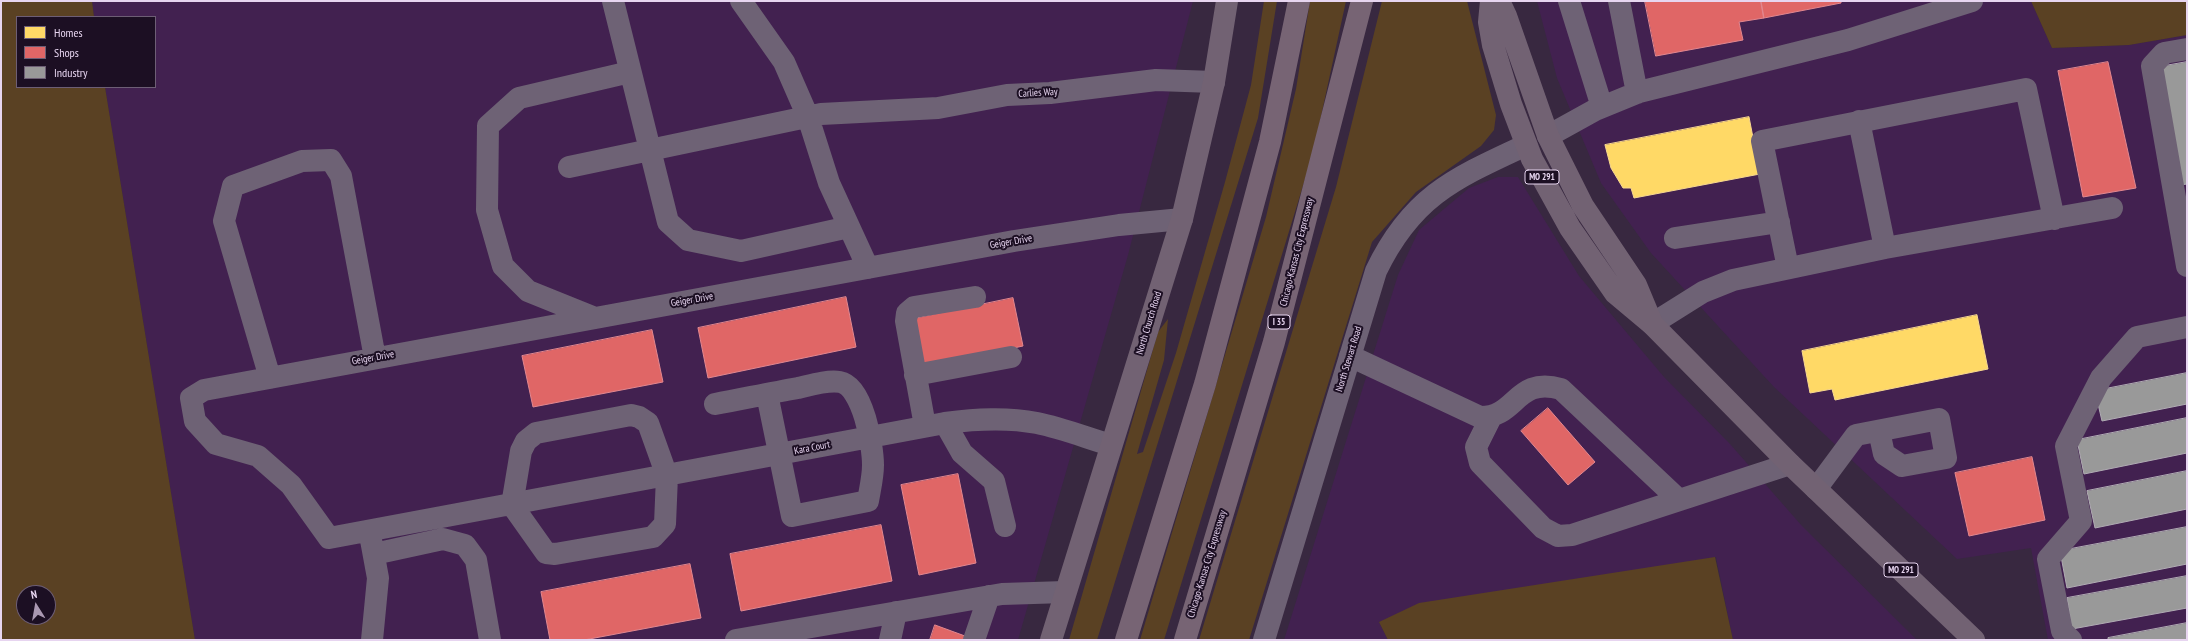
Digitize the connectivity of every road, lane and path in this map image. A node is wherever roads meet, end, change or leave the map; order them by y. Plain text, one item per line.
1 (613, 1) edge
2 (741, 1) edge
3 (1227, 1) edge
4 (1299, 1) edge
5 (1362, 1) edge
6 (1491, 1) edge
7 (1499, 1) edge
8 (1569, 1) edge
9 (1619, 1) edge
10 (1972, 1) edge
11 (2187, 49) edge
12 (630, 72) junction
13 (1214, 82) junction
14 (1637, 93) junction
15 (1602, 107) junction
16 (808, 116) junction
17 (1859, 122) junction
18 (1548, 136) junction
19 (1526, 145) junction
20 (649, 150) junction
21 (569, 167) dead end
22 (2112, 208) dead end
23 (2054, 218) junction
24 (1182, 220) junction
25 (1779, 222) junction
26 (850, 228) junction
27 (1675, 238) dead end
28 (1885, 248) junction
29 (2187, 266) edge
30 (868, 268) junction
31 (1788, 268) junction
32 (975, 297) dead end
33 (595, 318) junction
34 (1652, 324) junction
35 (2187, 327) edge
36 (1350, 356) junction
37 (1011, 357) dead end
38 (375, 358) junction
39 (915, 375) junction
40 (270, 378) junction
41 (204, 390) joint
42 (767, 394) junction
43 (715, 404) dead end
44 (1491, 417) junction
45 (935, 424) junction
46 (1879, 431) junction
47 (871, 437) junction
48 (1111, 445) junction
49 (779, 454) junction
50 (1790, 464) junction
51 (667, 476) junction
52 (1816, 489) junction
53 (1679, 500) junction
54 (512, 506) junction
55 (1005, 526) dead end
56 (370, 531) junction
57 (374, 554) junction
58 (1065, 592) junction
59 (989, 596) junction
60 (896, 612) junction
61 (760, 638) edge
62 (372, 640) edge
63 (490, 640) edge
64 (736, 640) edge
65 (890, 640) edge
66 (974, 640) edge
67 (1051, 640) edge
68 (1126, 640) edge
69 (1184, 640) edge
70 (1264, 640) edge
71 (1974, 640) edge
72 (2071, 640) edge

1 - 12 street
2 - 16 street
3 - 13 main road, North Church Road
4 - 68 highway
5 - 69 highway, Chicago-Kansas City Expressway / I 35
6 - 19 main road, MO 291
7 - 18 main road, MO 291
8 - 15 street
9 - 14 street
10 - 14 street
11 - 29 street
12 - 20 street
12 - 33 street
13 - 16 street, Carlies Way
13 - 24 main road, North Church Road
14 - 15 street
15 - 18 street
16 - 20 street, Carlies Way
16 - 26 street
17 - 23 street
17 - 25 street
17 - 28 street
18 - 34 main road, MO 291
19 - 34 main road, MO 291
19 - 36 street, North Stewart Road
20 - 21 street, Carlies Way
20 - 26 street
22 - 23 street
23 - 28 street
24 - 30 street, Geiger Drive
24 - 48 main road, North Church Road
25 - 27 street
25 - 31 street
26 - 30 street
28 - 31 street
30 - 33 street, Geiger Drive
31 - 34 street
32 - 39 street
33 - 38 street, Geiger Drive
34 - 50 main road, MO 291
35 - 72 street
36 - 44 street
36 - 70 street, North Stewart Road
37 - 39 street
38 - 40 street, Geiger Drive
38 - 40 street
39 - 45 street
40 - 41 street, Geiger Drive
41 - 56 street, Kara Court
42 - 43 street
42 - 47 street
42 - 49 street
44 - 53 street
44 - 53 street
45 - 47 street, Kara Court
45 - 48 street, Kara Court
45 - 55 street
46 - 46 street
46 - 52 street
47 - 49 street, Kara Court
47 - 49 street
48 - 58 main road, North Church Road
49 - 51 street, Kara Court
50 - 52 main road, MO 291
50 - 53 street
51 - 54 street, Kara Court
51 - 54 street
51 - 54 street
52 - 71 main road, MO 291
54 - 56 street, Kara Court
56 - 57 street
57 - 62 street
57 - 63 street
58 - 59 street
58 - 67 main road, North Church Road
59 - 60 street
59 - 66 street
60 - 61 street
60 - 65 street
61 - 64 street

